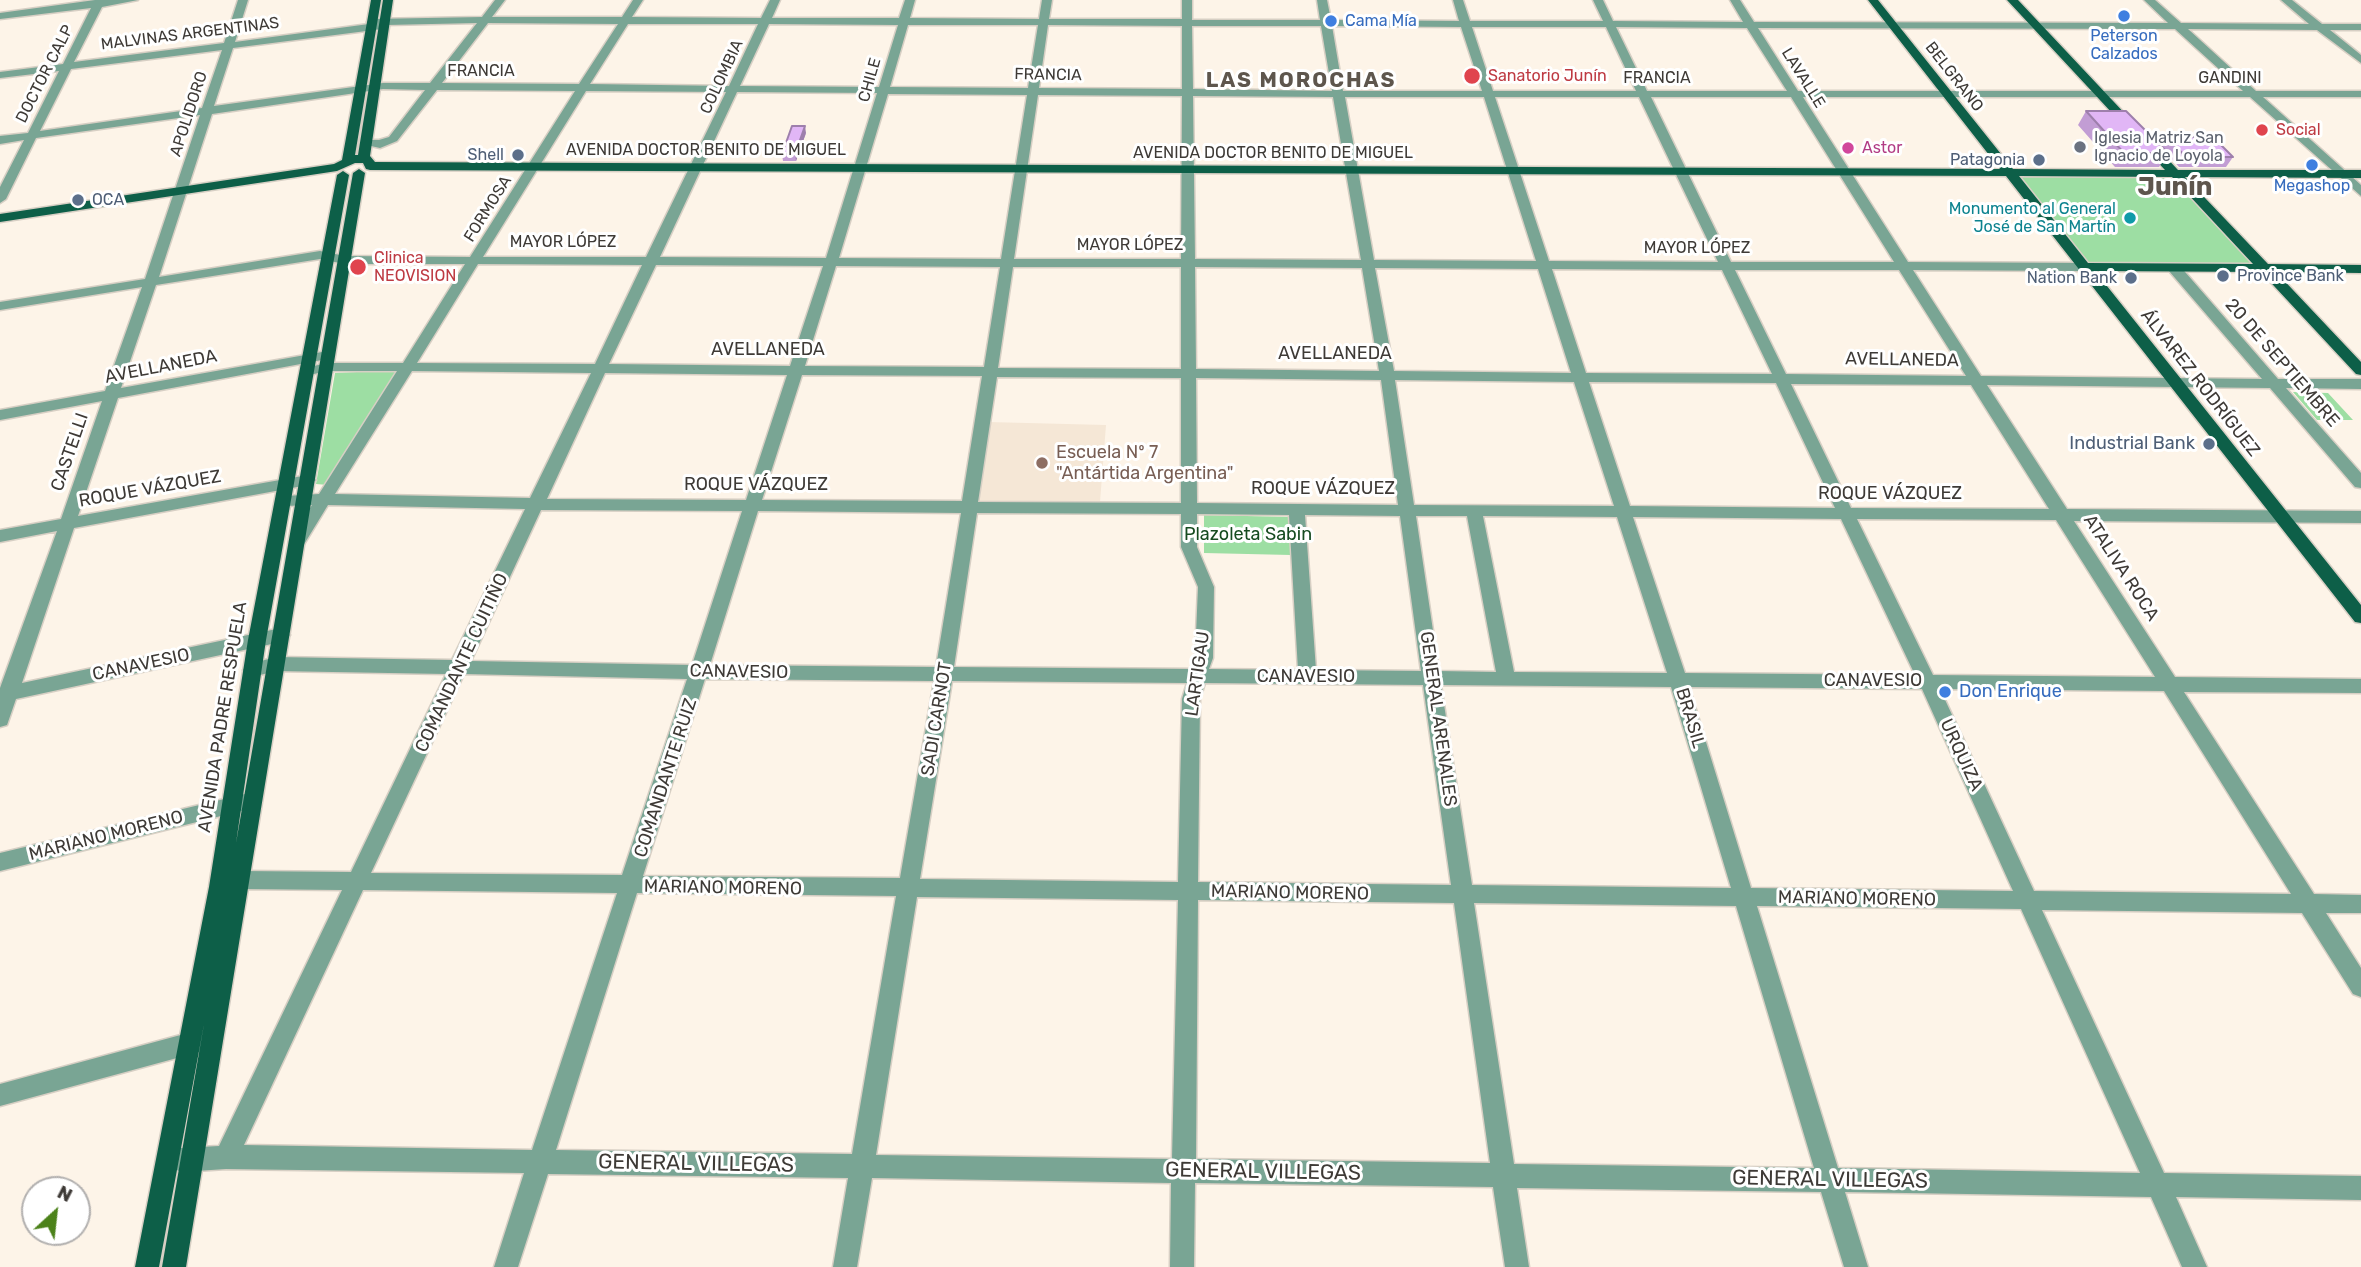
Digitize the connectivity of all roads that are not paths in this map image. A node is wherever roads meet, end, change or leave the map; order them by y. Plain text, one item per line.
1 (133, 0) edge
2 (243, 0) edge
3 (376, 0) edge
4 (388, 0) edge
5 (500, 0) edge
6 (638, 0) edge
7 (775, 0) edge
8 (910, 0) edge
9 (1046, 0) edge
10 (1187, 0) edge
11 (1322, 0) edge
12 (1458, 0) edge
13 (1598, 0) edge
14 (1735, 0) edge
15 (1873, 0) edge
16 (2012, 0) edge
17 (2149, 0) edge
18 (2286, 0) edge
19 (99, 2) edge
20 (0, 16) edge
21 (485, 20) junction
22 (626, 20) junction
23 (765, 21) junction
24 (902, 22) junction
25 (385, 23) junction
26 (1042, 23) junction
27 (1187, 23) junction
28 (1326, 23) junction
29 (1466, 23) junction
30 (371, 24) junction
31 (1610, 24) junction
32 (1751, 24) junction
33 (1893, 25) junction
34 (2036, 26) junction
35 (2178, 26) junction
36 (2319, 27) junction
37 (2361, 27) edge
38 (229, 46) junction
39 (2361, 60) edge
40 (69, 66) junction
41 (0, 75) edge
42 (374, 86) junction
43 (433, 86) junction
44 (584, 87) junction
45 (734, 89) junction
46 (359, 90) junction
47 (884, 90) junction
48 (1033, 91) junction
49 (1187, 93) junction
50 (1946, 93) junction
51 (2099, 93) junction
52 (1338, 94) junction
53 (1489, 94) junction
54 (1643, 94) junction
55 (1794, 94) junction
56 (2253, 94) junction
57 (2361, 94) edge
58 (205, 112) junction
59 (32, 136) junction
60 (0, 140) edge
61 (366, 142) junction
62 (364, 166) junction
63 (535, 167) junction
64 (697, 168) junction
65 (342, 169) junction
66 (861, 169) junction
67 (1023, 169) junction
68 (1187, 170) junction
69 (1353, 171) junction
70 (1515, 172) junction
71 (1680, 173) junction
72 (1844, 173) junction
73 (2175, 173) junction
74 (2009, 174) junction
75 (2342, 174) junction
76 (2361, 174) edge
77 (2361, 192) edge
78 (180, 195) junction
79 (0, 199) edge
80 (0, 218) edge
81 (0, 225) edge
82 (329, 255) junction
83 (477, 259) junction
84 (345, 260) junction
85 (654, 260) junction
86 (832, 261) junction
87 (1009, 262) junction
88 (1188, 263) junction
89 (1368, 264) junction
90 (1545, 265) junction
91 (1726, 265) junction
92 (1904, 266) junction
93 (2084, 267) junction
94 (2174, 268) junction
95 (2264, 268) junction
96 (2361, 269) edge
97 (148, 282) junction
98 (0, 306) edge
99 (328, 361) junction
100 (310, 365) junction
101 (409, 367) junction
102 (602, 368) junction
103 (797, 370) junction
104 (992, 371) junction
105 (2361, 372) edge
106 (1189, 373) junction
107 (1387, 374) junction
108 (1581, 376) junction
109 (1780, 378) junction
110 (1976, 380) junction
111 (2175, 382) junction
112 (2274, 383) junction
113 (2361, 383) edge
114 (109, 396) junction
115 (0, 415) edge
116 (308, 480) junction
117 (2361, 483) edge
118 (288, 484) junction
119 (305, 499) junction
120 (326, 499) junction
121 (285, 501) junction
122 (754, 503) junction
123 (537, 505) junction
124 (971, 505) junction
125 (1189, 507) junction
126 (1297, 508) junction
127 (1407, 509) junction
128 (1474, 509) junction
129 (1624, 511) junction
130 (1846, 513) junction
131 (2062, 514) junction
132 (2281, 516) junction
133 (2361, 517) edge
134 (66, 523) junction
135 (0, 536) edge
136 (297, 542) junction
137 (2361, 617) edge
138 (281, 635) junction
139 (257, 640) junction
140 (276, 664) junction
141 (461, 667) junction
142 (253, 670) junction
143 (700, 672) junction
144 (944, 673) junction
145 (1199, 676) junction
146 (1307, 677) junction
147 (1432, 678) junction
148 (1506, 679) junction
149 (1678, 680) junction
150 (1927, 681) junction
151 (2170, 683) junction
152 (2361, 686) edge
153 (5, 694) edge
154 (0, 720) edge
155 (253, 799) junction
156 (231, 805) junction
157 (0, 862) edge
158 (241, 880) junction
159 (356, 884) junction
160 (219, 887) junction
161 (631, 887) junction
162 (908, 889) junction
163 (1188, 892) junction
164 (1464, 895) junction
165 (1744, 897) junction
166 (2027, 900) junction
167 (2308, 903) junction
168 (2361, 904) edge
169 (2361, 986) edge
170 (212, 1037) junction
171 (188, 1044) junction
172 (0, 1095) edge
173 (192, 1157) junction
174 (226, 1157) junction
175 (540, 1161) junction
176 (166, 1164) junction
177 (862, 1166) junction
178 (1184, 1171) junction
179 (1505, 1175) junction
180 (1830, 1180) junction
181 (2157, 1185) junction
182 (2361, 1188) edge
183 (147, 1267) edge
184 (174, 1267) edge
185 (506, 1267) edge
186 (845, 1267) edge
187 (1182, 1267) edge
188 (1517, 1267) edge
189 (1856, 1267) edge
190 (2194, 1267) edge

1 - 19 street
2 - 38 street, APOLIDORO
3 - 30 main road, AVENIDA PADRE RESPUELA
4 - 25 main road
5 - 21 street
6 - 22 street, FORMOSA
7 - 23 street, COLOMBIA
8 - 24 street, CHILE
9 - 26 street, SADI CARNOT
10 - 27 street, LARTIGAU
11 - 28 street, GENERAL ARENALES
12 - 29 street, BRASIL
13 - 31 street, URQUIZA
14 - 32 street, LAVALLE
15 - 33 main road, BELGRANO
16 - 34 main road
17 - 35 street
18 - 36 street
19 - 20 street
19 - 40 street, DOCTOR CALP
21 - 22 street, MALVINAS ARGENTINAS
21 - 25 street, MALVINAS ARGENTINAS
21 - 43 street
22 - 23 street, MALVINAS ARGENTINAS
22 - 44 street, FORMOSA
23 - 24 street, MALVINAS ARGENTINAS
23 - 45 street, COLOMBIA
24 - 26 street, MALVINAS ARGENTINAS
24 - 47 street, CHILE
25 - 30 street, MALVINAS ARGENTINAS
25 - 42 main road
26 - 27 street, MALVINAS ARGENTINAS
26 - 48 street, SADI CARNOT
27 - 28 street, MALVINAS ARGENTINAS
27 - 49 street, LARTIGAU
28 - 29 street, MALVINAS ARGENTINAS
28 - 52 street, GENERAL ARENALES
29 - 31 street, MALVINAS ARGENTINAS
29 - 53 street, BRASIL
30 - 38 street, MALVINAS ARGENTINAS
30 - 46 main road, AVENIDA PADRE RESPUELA
31 - 32 street, MALVINAS ARGENTINAS
31 - 54 street, URQUIZA
32 - 33 street, MALVINAS ARGENTINAS
32 - 55 street, LAVALLE
33 - 34 street, MALVINAS ARGENTINAS
33 - 50 main road, BELGRANO
34 - 35 street, MALVINAS ARGENTINAS
34 - 51 main road
35 - 36 street, MALVINAS ARGENTINAS
35 - 56 street
36 - 37 street, MALVINAS ARGENTINAS
36 - 39 street
38 - 40 street, MALVINAS ARGENTINAS
38 - 58 street, APOLIDORO
40 - 41 street, MALVINAS ARGENTINAS
40 - 59 street, DOCTOR CALP
42 - 43 street, FRANCIA
42 - 46 street, FRANCIA
42 - 61 main road
43 - 44 street, FRANCIA
43 - 61 street
44 - 45 street, FRANCIA
44 - 63 street, FORMOSA
45 - 47 street, FRANCIA
45 - 64 street, COLOMBIA
46 - 58 street, FRANCIA
46 - 65 main road, AVENIDA PADRE RESPUELA
47 - 48 street, FRANCIA
47 - 66 street, CHILE
48 - 49 street, FRANCIA
48 - 67 street, SADI CARNOT
49 - 52 street, FRANCIA
49 - 68 street, LARTIGAU
50 - 51 street, FRANCIA
50 - 55 street, FRANCIA
50 - 74 main road, BELGRANO
51 - 56 street, GANDINI
51 - 73 main road
52 - 53 street, FRANCIA
52 - 69 street, GENERAL ARENALES
53 - 54 street, FRANCIA
53 - 70 street, BRASIL
54 - 55 street, FRANCIA
54 - 71 street, URQUIZA
55 - 72 street, LAVALLE
56 - 57 street, GANDINI
56 - 75 street
58 - 59 street, FRANCIA
58 - 78 street, APOLIDORO
59 - 60 street, FRANCIA
59 - 79 street, DOCTOR CALP
61 - 62 main road
62 - 63 main road, AVENIDA DOCTOR BENITO DE MIGUEL
62 - 65 main road, AVENIDA DOCTOR BENITO DE MIGUEL
62 - 84 main road
63 - 64 main road, AVENIDA DOCTOR BENITO DE MIGUEL
63 - 83 street, FORMOSA
64 - 66 main road, AVENIDA DOCTOR BENITO DE MIGUEL
64 - 85 street, COMANDANTE CUITIÑO
65 - 78 main road
65 - 82 main road, AVENIDA PADRE RESPUELA
66 - 67 main road, AVENIDA DOCTOR BENITO DE MIGUEL
66 - 86 street, COMANDANTE RUIZ
67 - 68 main road, AVENIDA DOCTOR BENITO DE MIGUEL
67 - 87 street, SADI CARNOT
68 - 69 main road, AVENIDA DOCTOR BENITO DE MIGUEL
68 - 88 street, LARTIGAU
69 - 70 main road, AVENIDA DOCTOR BENITO DE MIGUEL
69 - 89 street, GENERAL ARENALES
70 - 71 main road, AVENIDA DOCTOR BENITO DE MIGUEL
70 - 90 street, BRASIL
71 - 72 main road, AVENIDA DOCTOR BENITO DE MIGUEL
71 - 91 street, URQUIZA
72 - 74 main road, AVENIDA DOCTOR BENITO DE MIGUEL
72 - 92 street, ATALIVA ROCA
73 - 74 main road, AVENIDA DOCTOR BENITO DE MIGUEL
73 - 75 main road, AVENIDA DOCTOR BENITO DE MIGUEL
73 - 95 main road
74 - 93 main road, ÁLVAREZ RODRÍGUEZ
75 - 76 main road, AVENIDA DOCTOR BENITO DE MIGUEL
75 - 77 street
78 - 80 main road
78 - 81 main road
78 - 97 street, CASTELLI
82 - 84 street, MAYOR LÓPEZ
82 - 97 street, MAYOR LÓPEZ
82 - 100 main road, AVENIDA PADRE RESPUELA
83 - 84 street, MAYOR LÓPEZ
83 - 85 street, MAYOR LÓPEZ
83 - 101 street, FORMOSA
84 - 99 main road
85 - 86 street, MAYOR LÓPEZ
85 - 102 street, COMANDANTE CUITIÑO
86 - 87 street, MAYOR LÓPEZ
86 - 103 street, COMANDANTE RUIZ
87 - 88 street, MAYOR LÓPEZ
87 - 104 street, SADI CARNOT
88 - 89 street, MAYOR LÓPEZ
88 - 106 street, LARTIGAU
89 - 90 street, MAYOR LÓPEZ
89 - 107 street, GENERAL ARENALES
90 - 91 street, MAYOR LÓPEZ
90 - 108 street, BRASIL
91 - 92 street, MAYOR LÓPEZ
91 - 109 street, URQUIZA
92 - 93 street, MAYOR LÓPEZ
92 - 110 street, ATALIVA ROCA
93 - 94 main road, MAYOR LÓPEZ
93 - 111 main road, ÁLVAREZ RODRÍGUEZ
94 - 95 main road, MAYOR LÓPEZ
94 - 112 street, 20 DE SEPTIEMBRE
95 - 96 main road, MAYOR LÓPEZ
95 - 105 main road
97 - 98 street, MAYOR LÓPEZ
97 - 114 street, CASTELLI
99 - 100 street, AVELLANEDA
99 - 101 street, AVELLANEDA
99 - 116 main road
100 - 114 street, AVELLANEDA
100 - 118 main road, AVENIDA PADRE RESPUELA
101 - 102 street, AVELLANEDA
101 - 120 street, FORMOSA
102 - 103 street, AVELLANEDA
102 - 123 street, COMANDANTE CUITIÑO
103 - 104 street, AVELLANEDA
103 - 122 street, COMANDANTE RUIZ
104 - 106 street, AVELLANEDA
104 - 124 street, SADI CARNOT
106 - 107 street, AVELLANEDA
106 - 125 street, LARTIGAU
107 - 108 street, AVELLANEDA
107 - 127 street, GENERAL ARENALES
108 - 109 street, AVELLANEDA
108 - 129 street, BRASIL
109 - 110 street, AVELLANEDA
109 - 130 street, URQUIZA
110 - 111 street, AVELLANEDA
110 - 131 street, ATALIVA ROCA
111 - 112 street, AVELLANEDA
111 - 132 main road, ÁLVAREZ RODRÍGUEZ
112 - 113 street, AVELLANEDA
112 - 117 street, 20 DE SEPTIEMBRE
114 - 115 street, AVELLANEDA
114 - 134 street, CASTELLI
116 - 118 street, ROQUE VÁZQUEZ
116 - 119 main road
118 - 121 main road, AVENIDA PADRE RESPUELA
118 - 134 street, ROQUE VÁZQUEZ
119 - 120 street, ROQUE VÁZQUEZ
119 - 121 street, ROQUE VÁZQUEZ
119 - 136 main road
120 - 123 street, ROQUE VÁZQUEZ
120 - 136 street, FORMOSA
121 - 139 main road, AVENIDA PADRE RESPUELA
122 - 123 street, ROQUE VÁZQUEZ
122 - 124 street, ROQUE VÁZQUEZ
122 - 143 street, COMANDANTE RUIZ
123 - 141 street, COMANDANTE CUITIÑO
124 - 125 street, ROQUE VÁZQUEZ
124 - 144 street, SADI CARNOT
125 - 126 street, ROQUE VÁZQUEZ
125 - 145 street, LARTIGAU
126 - 127 street, ROQUE VÁZQUEZ
126 - 146 street
127 - 128 street, ROQUE VÁZQUEZ
127 - 147 street, GENERAL ARENALES
128 - 129 street, ROQUE VÁZQUEZ
128 - 148 street
129 - 130 street, ROQUE VÁZQUEZ
129 - 149 street, BRASIL
130 - 131 street, ROQUE VÁZQUEZ
130 - 150 street, URQUIZA
131 - 132 street, ROQUE VÁZQUEZ
131 - 151 street, ATALIVA ROCA
132 - 133 street, ROQUE VÁZQUEZ
132 - 137 main road, ÁLVAREZ RODRÍGUEZ
134 - 135 street, ROQUE VÁZQUEZ
134 - 153 street, CASTELLI
136 - 138 main road
138 - 139 street, CANAVESIO
138 - 140 main road
139 - 142 main road, AVENIDA PADRE RESPUELA
139 - 153 street, CANAVESIO
140 - 141 street, CANAVESIO
140 - 142 street, CANAVESIO
140 - 155 main road
141 - 143 street, CANAVESIO
141 - 159 street, COMANDANTE CUITIÑO
142 - 156 main road, AVENIDA PADRE RESPUELA
143 - 144 street, CANAVESIO
143 - 161 street, COMANDANTE RUIZ
144 - 145 street, CANAVESIO
144 - 162 street, SADI CARNOT
145 - 146 street, CANAVESIO
145 - 163 street, LARTIGAU
146 - 147 street, CANAVESIO
147 - 148 street, CANAVESIO
147 - 164 street, GENERAL ARENALES
148 - 149 street, CANAVESIO
149 - 150 street, CANAVESIO
149 - 165 street, BRASIL
150 - 151 street, CANAVESIO
150 - 166 street, URQUIZA
151 - 152 street, CANAVESIO
151 - 167 street, ATALIVA ROCA
153 - 154 street, CASTELLI
155 - 156 street, MARIANO MORENO
155 - 158 main road
156 - 157 street, MARIANO MORENO
156 - 160 main road, AVENIDA PADRE RESPUELA
158 - 159 street, MARIANO MORENO
158 - 160 street, MARIANO MORENO
158 - 170 main road
159 - 161 street, MARIANO MORENO
159 - 174 street, COMANDANTE CUITIÑO
160 - 171 main road, AVENIDA PADRE RESPUELA
161 - 162 street, MARIANO MORENO
161 - 175 street, COMANDANTE RUIZ
162 - 163 street, MARIANO MORENO
162 - 177 street, SADI CARNOT
163 - 164 street, MARIANO MORENO
163 - 178 street, LARTIGAU
164 - 165 street, MARIANO MORENO
164 - 179 street, GENERAL ARENALES
165 - 166 street, MARIANO MORENO
165 - 180 street, BRASIL
166 - 167 street, MARIANO MORENO
166 - 181 street, URQUIZA
167 - 168 street, MARIANO MORENO
167 - 169 street, ATALIVA ROCA
170 - 171 street
170 - 173 main road
171 - 172 street
171 - 176 main road, AVENIDA PADRE RESPUELA
173 - 174 street, GENERAL VILLEGAS
173 - 176 street, GENERAL VILLEGAS
173 - 184 main road
174 - 175 street, GENERAL VILLEGAS
175 - 177 street, GENERAL VILLEGAS
175 - 185 street, COMANDANTE RUIZ
176 - 183 main road, AVENIDA PADRE RESPUELA
177 - 178 street, GENERAL VILLEGAS
177 - 186 street, SADI CARNOT
178 - 179 street, GENERAL VILLEGAS
178 - 187 street, LARTIGAU
179 - 180 street, GENERAL VILLEGAS
179 - 188 street, GENERAL ARENALES
180 - 181 street, GENERAL VILLEGAS
180 - 189 street, BRASIL
181 - 182 street, GENERAL VILLEGAS
181 - 190 street, URQUIZA

